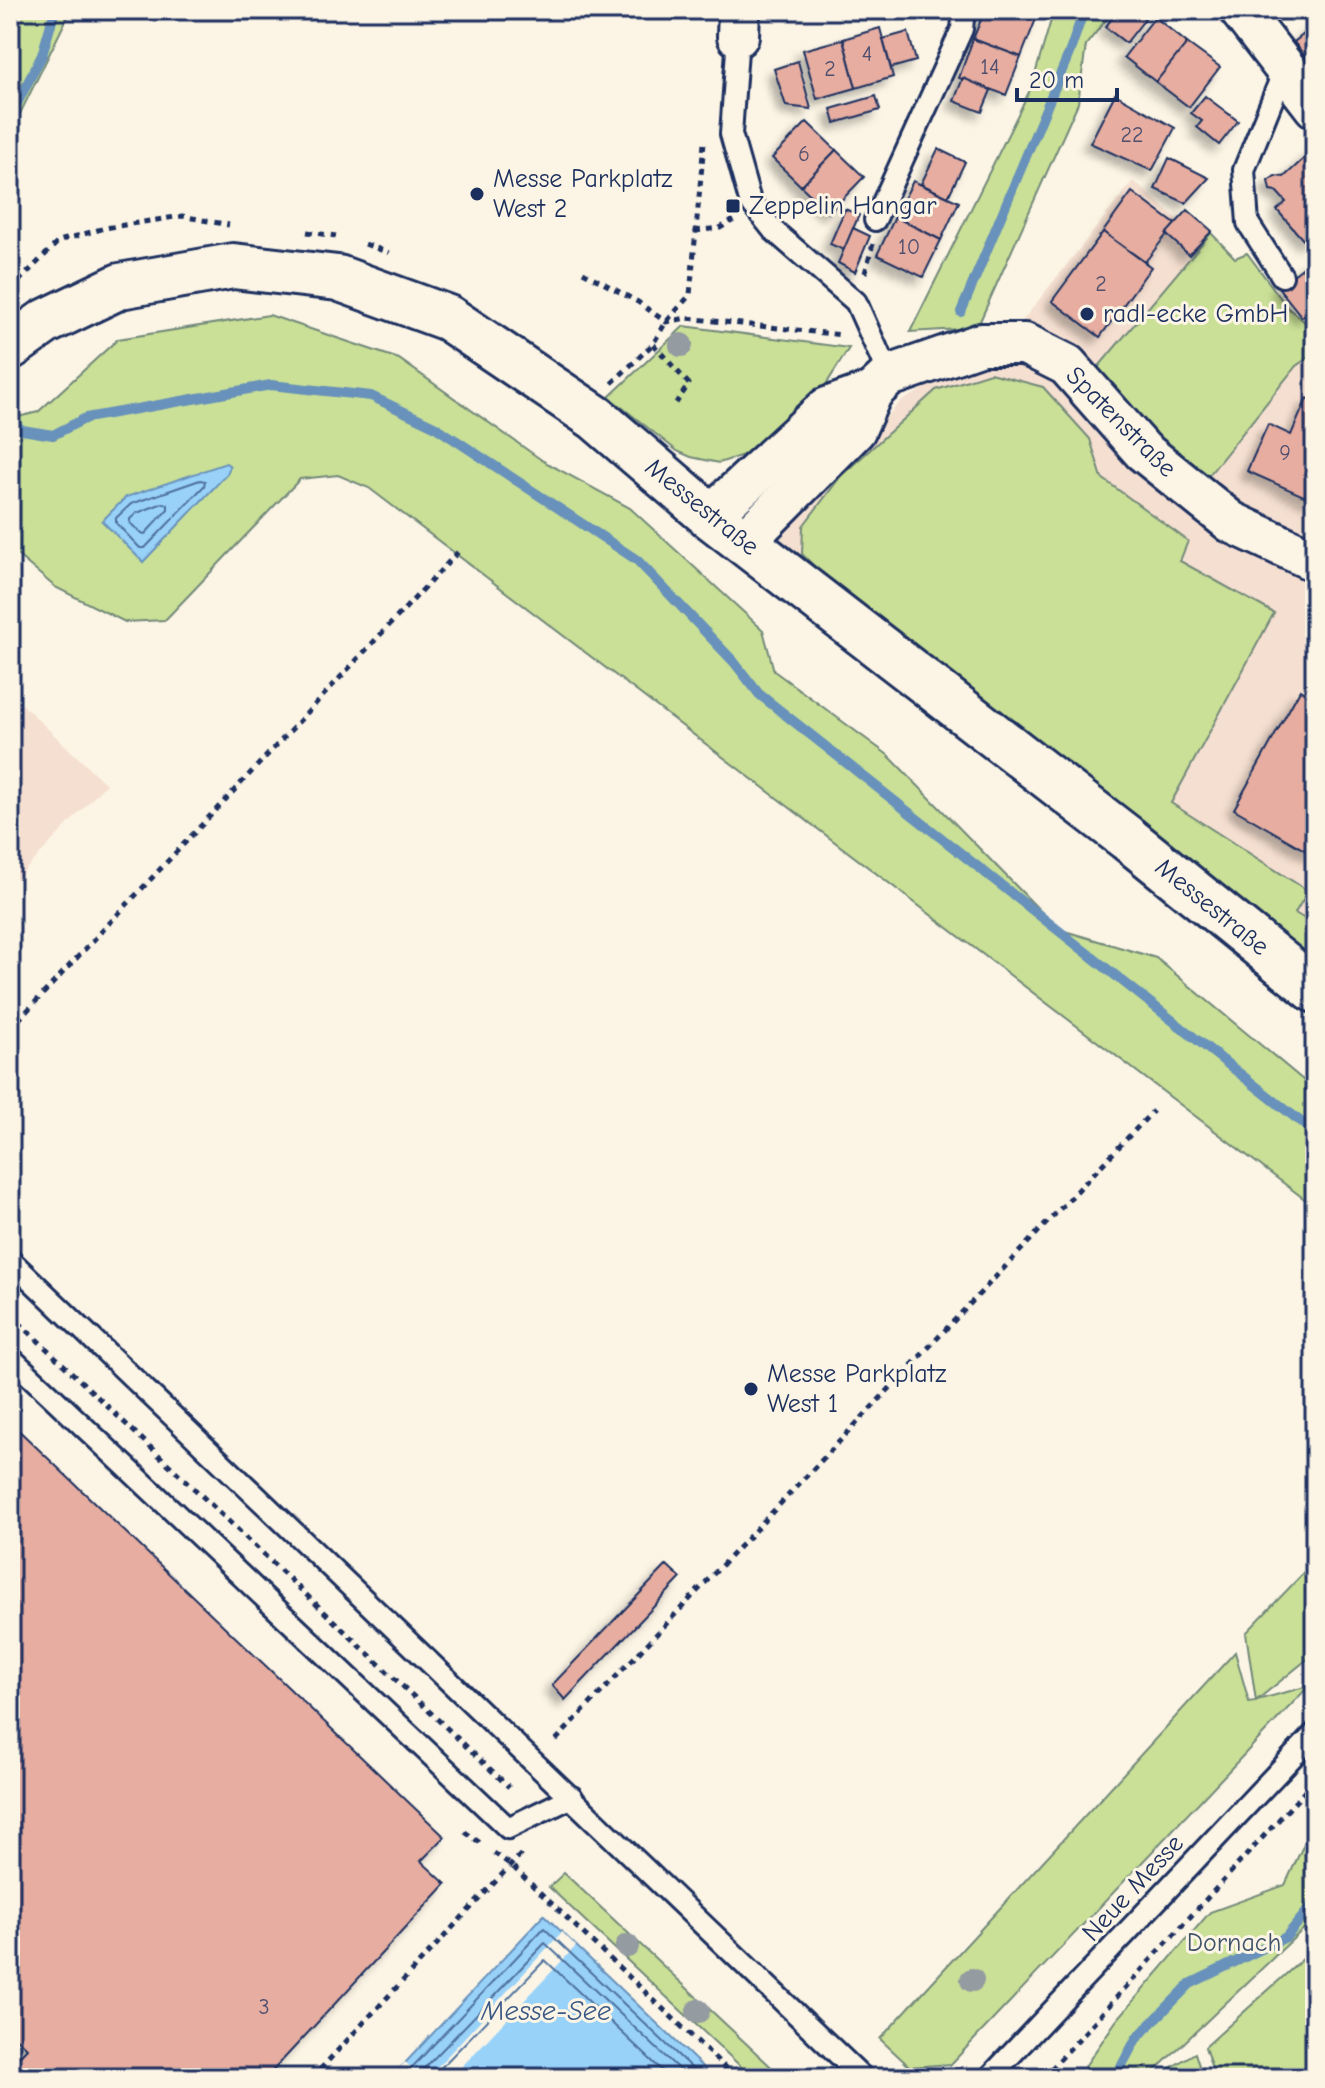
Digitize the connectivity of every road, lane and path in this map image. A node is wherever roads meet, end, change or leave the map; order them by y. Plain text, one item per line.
1 (964, 10) edge
2 (1240, 10) edge
3 (739, 23) edge
4 (1285, 68) junction
5 (1315, 107) edge
6 (704, 138) dead end
7 (755, 207) junction
8 (875, 220) joint
9 (695, 231) junction
10 (583, 272) dead end
11 (1282, 276) dead end
12 (856, 302) junction
13 (666, 322) junction
14 (874, 339) junction
15 (653, 344) junction
16 (10, 347) edge
17 (880, 384) junction
18 (676, 403) dead end
19 (596, 418) junction
20 (710, 516) junction
21 (744, 542) junction
22 (459, 551) dead end
23 (1315, 561) edge
24 (1315, 990) edge
25 (10, 1029) edge
26 (1153, 1111) dead end
27 (10, 1260) edge
28 (10, 1314) edge
29 (10, 1357) edge
30 (1315, 1733) edge
31 (556, 1740) dead end
32 (1315, 1780) edge
33 (509, 1787) dead end
34 (572, 1797) junction
35 (532, 1843) dead end
36 (511, 1865) junction
37 (312, 2078) edge
38 (736, 2078) edge
39 (863, 2078) edge
40 (989, 2078) edge
41 (1043, 2078) edge

1 - 8 lane
2 - 4 street
3 - 7 lane
4 - 5 street
4 - 11 lane
6 - 9 path
7 - 9 path
7 - 12 lane
8 - 12 path
9 - 13 path
10 - 13 path
12 - 14 lane
13 - 14 path
13 - 15 path
14 - 17 lane
15 - 18 path
15 - 19 path
16 - 19 street, Messestraße
17 - 20 street, Spatenstraße
17 - 21 street
17 - 23 street, Spatenstraße
19 - 20 street, Messestraße
20 - 21 street, Messestraße
21 - 24 street, Messestraße
22 - 25 path
26 - 31 path
27 - 34 lane
28 - 33 path
29 - 34 lane
30 - 40 lane, Neue Messe
32 - 41 path
34 - 39 lane
35 - 36 path
36 - 37 path
36 - 38 path

